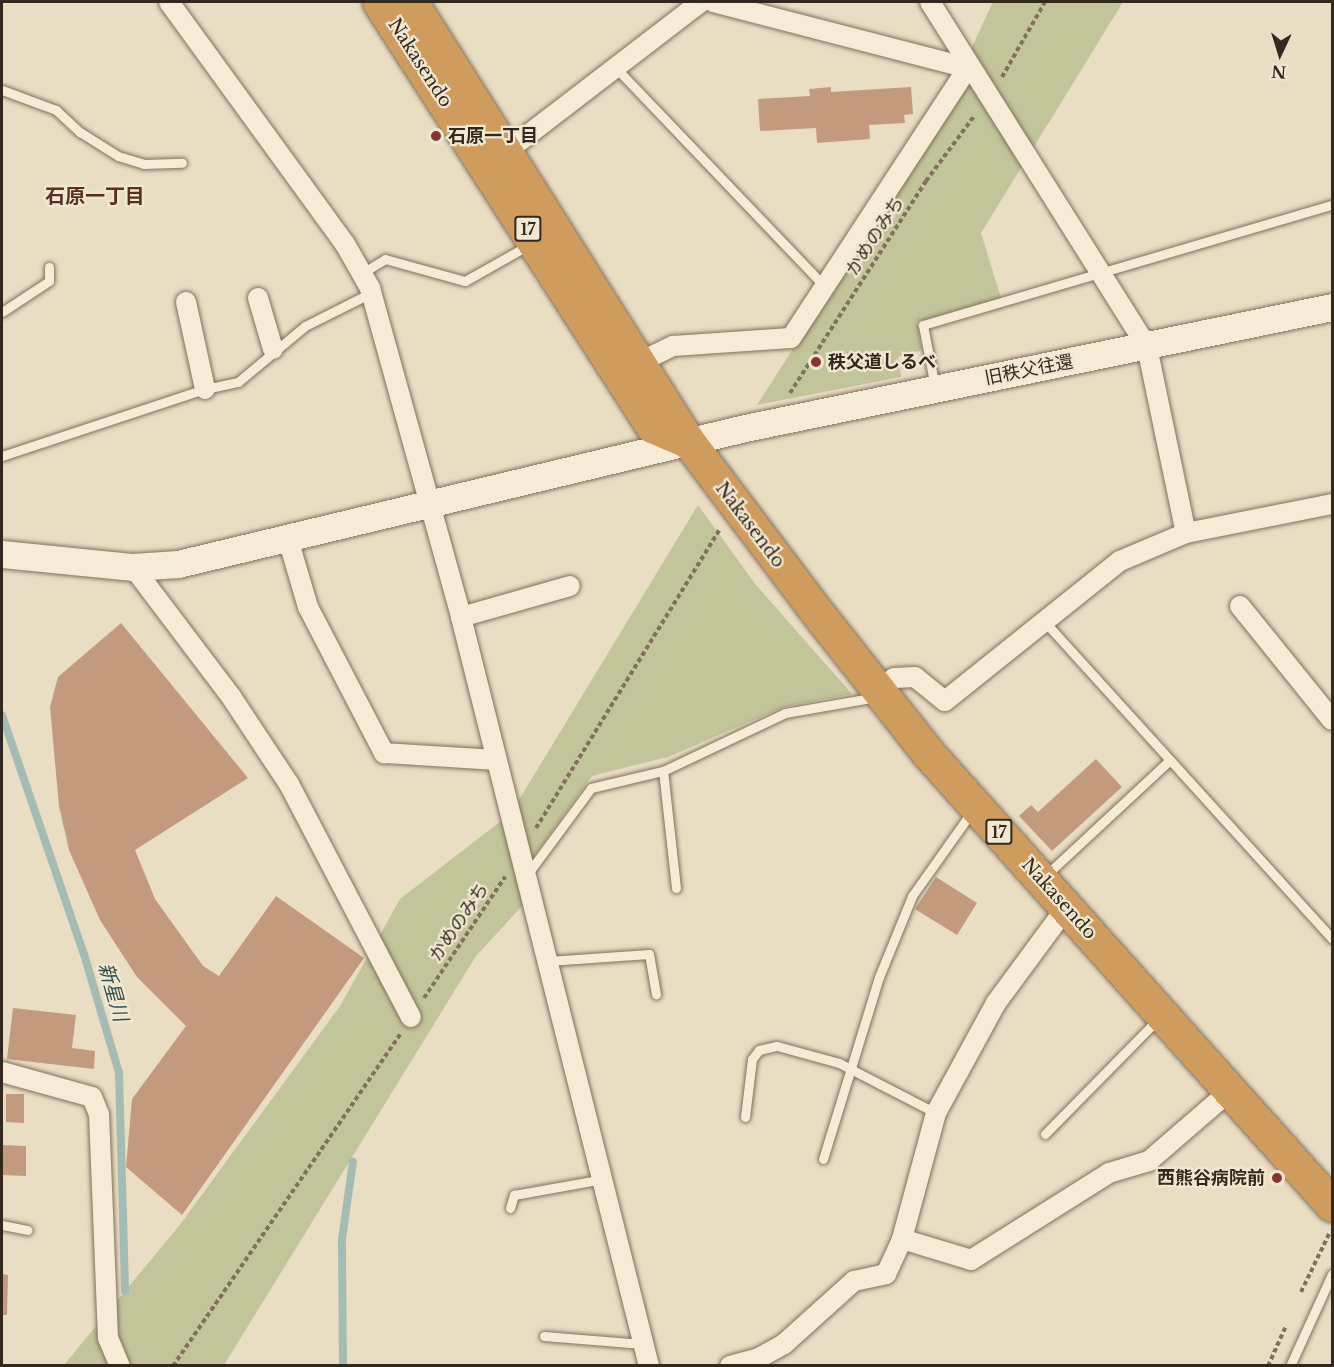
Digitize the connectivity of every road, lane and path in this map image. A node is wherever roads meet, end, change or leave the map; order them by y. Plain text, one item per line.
1 (169, 2) edge
2 (379, 2) edge
3 (411, 2) edge
4 (701, 2) edge
5 (713, 2) edge
6 (930, 2) edge
7 (1045, 2) edge
8 (616, 68) junction
9 (968, 68) junction
10 (2, 90) edge
11 (989, 96) junction
12 (498, 158) junction
13 (182, 163) dead end
14 (1332, 205) edge
15 (537, 242) junction
16 (49, 267) dead end
17 (1101, 275) junction
18 (366, 280) junction
19 (825, 287) junction
20 (258, 298) dead end
21 (186, 302) dead end
22 (1332, 307) edge
23 (2, 312) edge
24 (1146, 347) junction
25 (273, 349) junction
26 (640, 362) junction
27 (204, 389) junction
28 (935, 389) junction
29 (787, 399) dead end
30 (688, 441) junction
31 (2, 456) edge
32 (429, 504) junction
33 (1332, 504) edge
34 (722, 524) dead end
35 (1186, 533) junction
36 (288, 539) junction
37 (2, 554) edge
38 (133, 567) junction
39 (570, 586) dead end
40 (1240, 606) dead end
41 (461, 617) junction
42 (1043, 620) junction
43 (880, 694) junction
44 (1332, 720) edge
45 (495, 760) junction
46 (1170, 760) junction
47 (663, 771) junction
48 (976, 806) junction
49 (519, 857) junction
50 (525, 878) junction
51 (1041, 880) junction
52 (676, 888) dead end
53 (1066, 908) junction
54 (1332, 939) edge
55 (548, 961) junction
56 (656, 994) dead end
57 (1162, 1014) junction
58 (411, 1017) junction
59 (849, 1068) junction
60 (2, 1072) edge
61 (1231, 1090) junction
62 (936, 1113) junction
63 (745, 1117) dead end
64 (1045, 1134) dead end
65 (824, 1159) dead end
66 (603, 1179) junction
67 (510, 1208) dead end
68 (1332, 1218) edge
69 (2, 1225) edge
70 (28, 1230) dead end
71 (902, 1239) junction
72 (1332, 1274) edge
73 (1301, 1292) dead end
74 (1285, 1328) dead end
75 (544, 1336) dead end
76 (643, 1344) junction
77 (120, 1365) edge
78 (173, 1365) edge
79 (649, 1365) edge
80 (730, 1365) edge
81 (1268, 1365) edge
82 (1290, 1365) edge

1 - 18 street
2 - 12 highway, Nakasendo / 17
3 - 12 highway, Nakasendo / 17
4 - 8 street
5 - 9 street
6 - 9 street
7 - 11 path, かめのみち
8 - 12 street
8 - 19 lane
9 - 11 street
9 - 19 street
10 - 13 lane
11 - 17 street
11 - 29 path, かめのみち
12 - 15 highway, Nakasendo / 17
12 - 26 highway, Nakasendo / 17
14 - 17 lane
15 - 18 lane
15 - 30 highway, Nakasendo / 17
16 - 23 lane
17 - 24 street
17 - 28 lane
18 - 25 lane
18 - 32 street
19 - 26 street
20 - 25 street
21 - 27 street
22 - 24 street, 旧秩父往還
24 - 28 street, 旧秩父往還
24 - 35 street
25 - 27 lane
26 - 30 highway, Nakasendo / 17
27 - 31 lane
28 - 30 street, 旧秩父往還
30 - 32 street, 旧秩父往還
30 - 43 highway, Nakasendo / 17
32 - 36 street, 旧秩父往還
32 - 41 street
33 - 35 street
34 - 49 path, かめのみち
35 - 42 street
36 - 38 street, 旧秩父往還
36 - 45 street
37 - 38 street, 旧秩父往還
38 - 58 street
39 - 41 street
40 - 44 street
41 - 45 street
42 - 43 street
42 - 46 lane
43 - 47 lane
43 - 48 highway, Nakasendo / 17
45 - 49 street
46 - 51 lane
46 - 54 lane
47 - 50 lane
47 - 52 lane
48 - 51 highway, Nakasendo / 17
48 - 59 lane
49 - 50 street
49 - 58 path, かめのみち
50 - 55 street
51 - 53 highway, Nakasendo / 17
53 - 57 highway, Nakasendo / 17
53 - 62 street
55 - 56 lane
55 - 66 street
57 - 61 highway, Nakasendo / 17
57 - 64 lane
58 - 78 path, かめのみち
59 - 62 lane
59 - 63 lane
59 - 65 lane
60 - 77 street
61 - 68 highway, Nakasendo / 17
61 - 71 street
62 - 71 street
66 - 67 lane
66 - 76 street
68 - 73 path
69 - 70 lane
71 - 80 street
72 - 82 lane
74 - 81 path
75 - 76 lane
76 - 79 street

